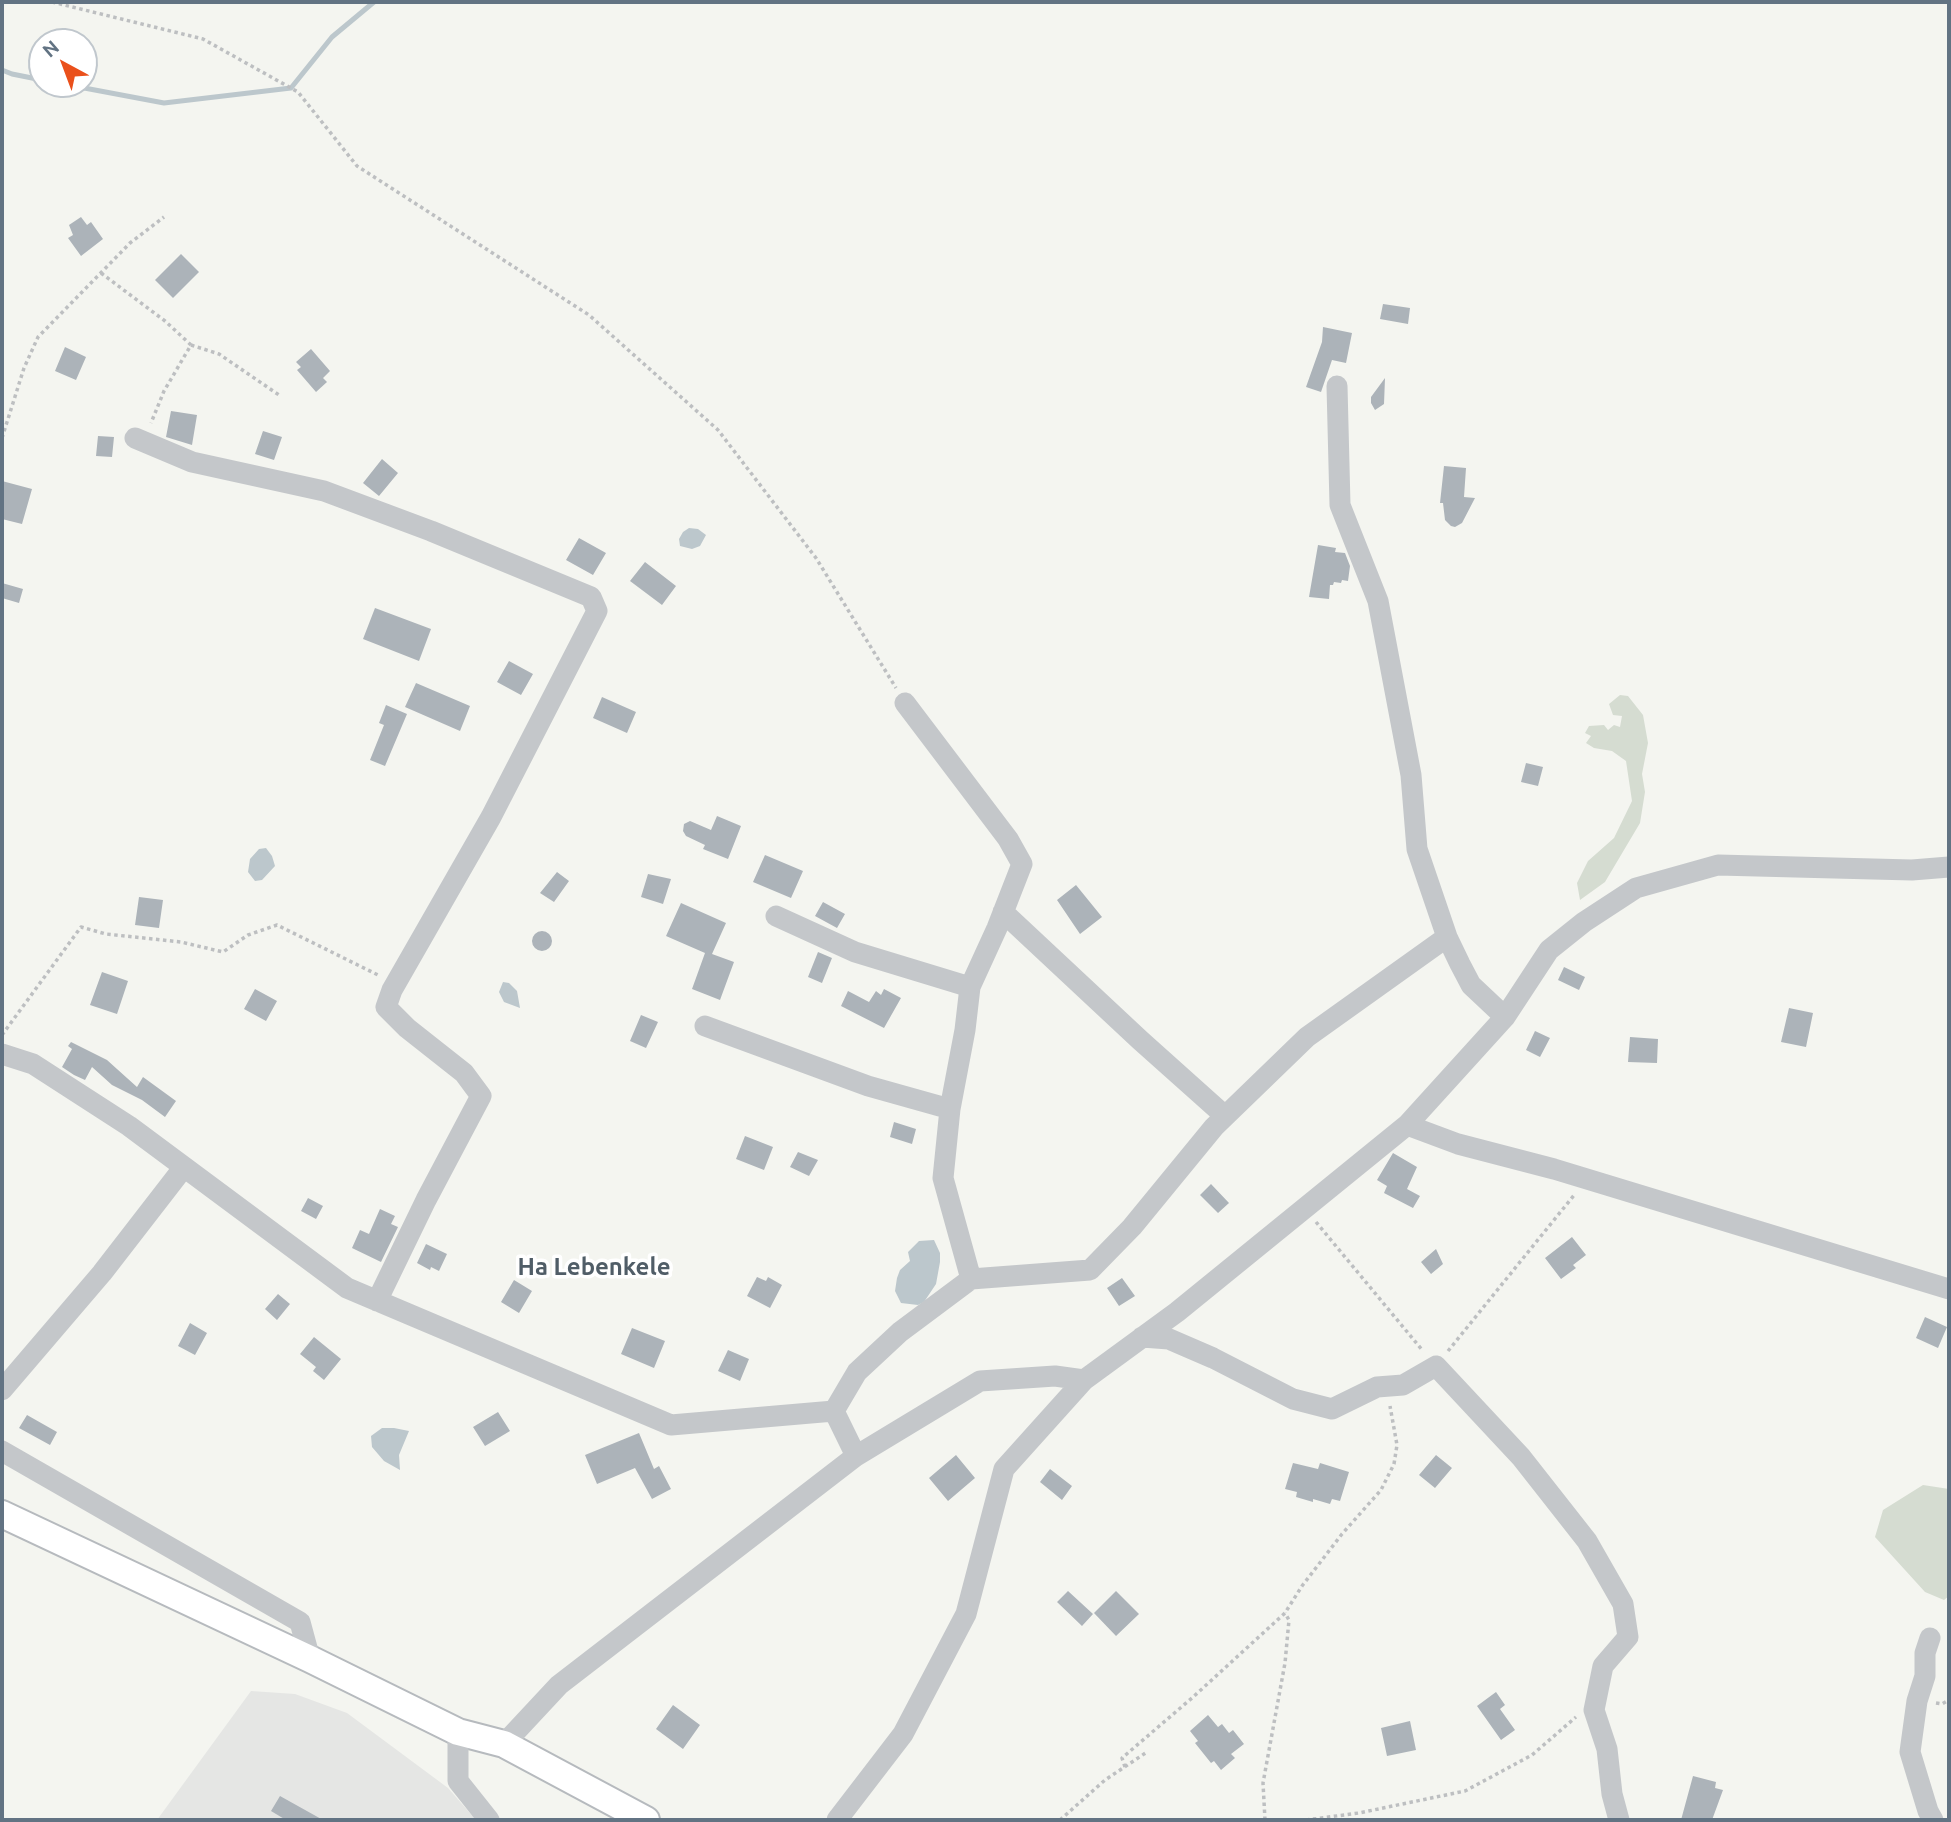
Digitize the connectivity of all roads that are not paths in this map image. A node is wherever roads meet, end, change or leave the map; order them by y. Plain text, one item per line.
1 (1337, 386) dead end
2 (139, 439) road end
3 (905, 703) road end
4 (1949, 867) edge
5 (1003, 912) junction
6 (776, 916) dead end
7 (1447, 937) junction
8 (970, 986) junction
9 (1505, 1017) junction
10 (705, 1026) dead end
11 (2, 1054) edge
12 (950, 1109) junction
13 (1225, 1116) junction
14 (1407, 1125) junction
15 (184, 1167) junction
16 (971, 1279) junction
17 (1949, 1289) edge
18 (377, 1301) junction
19 (1142, 1337) junction
20 (1084, 1380) junction
21 (2, 1390) edge
22 (834, 1411) junction
23 (2, 1451) edge
24 (856, 1455) junction
25 (2, 1514) edge
26 (1930, 1638) dead end
27 (310, 1659) junction
28 (458, 1732) junction
29 (504, 1744) junction
30 (489, 1820) edge
31 (646, 1820) edge
32 (837, 1820) edge
33 (1619, 1820) edge
34 (1933, 1820) edge

1 - 7 street
2 - 18 street
3 - 5 street
4 - 9 street
5 - 8 street
5 - 13 street
6 - 8 street
7 - 9 street
7 - 13 street
8 - 12 street
9 - 14 street
10 - 12 street
11 - 15 street
12 - 16 street
13 - 16 street
14 - 17 street
14 - 19 street
15 - 18 street
15 - 21 street
16 - 22 street
18 - 22 street
19 - 20 street
19 - 33 street
20 - 24 street
20 - 32 street
22 - 24 street
23 - 27 street
24 - 29 street
25 - 27 main road
26 - 34 street
27 - 28 main road
28 - 29 main road
28 - 30 street
29 - 31 main road

